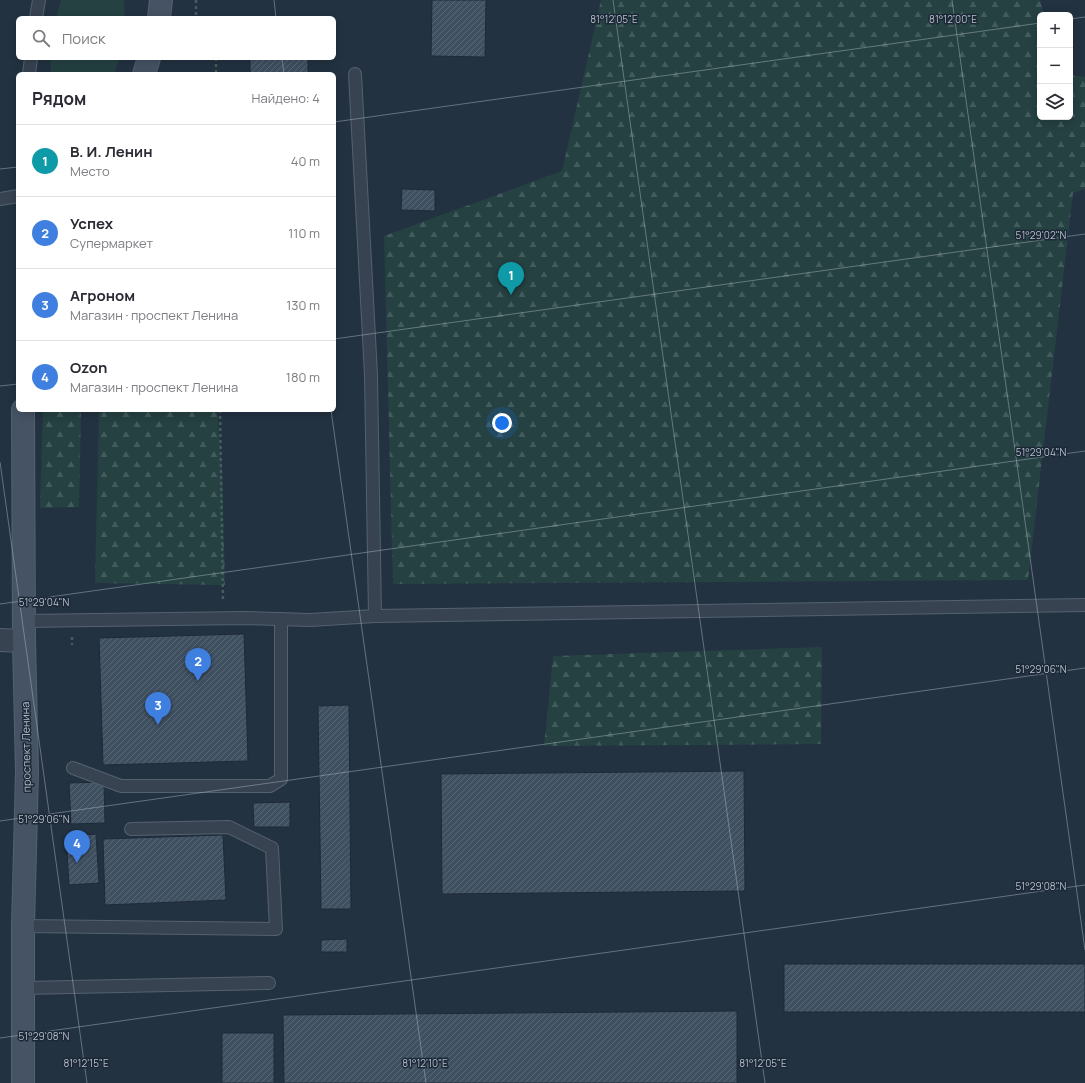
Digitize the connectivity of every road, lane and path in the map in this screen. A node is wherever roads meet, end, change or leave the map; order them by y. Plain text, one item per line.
1 (39, 0) edge
2 (161, 0) edge
3 (196, 0) edge
4 (36, 16) edge
5 (159, 16) edge
6 (196, 16) edge
7 (31, 60) edge
8 (148, 60) edge
9 (216, 60) edge
10 (29, 72) edge
11 (145, 72) edge
12 (216, 72) edge
13 (355, 74) dead end
14 (16, 196) edge
15 (0, 199) edge
16 (23, 412) edge
17 (220, 412) edge
18 (1085, 605) edge
19 (375, 616) junction
20 (281, 619) junction
21 (223, 620) junction
22 (24, 631) junction
23 (0, 640) edge
24 (73, 768) dead end
25 (131, 829) dead end
26 (23, 926) junction
27 (269, 983) dead end
28 (23, 988) junction
29 (23, 1083) edge

1 - 4 lane
2 - 5 street
3 - 6 path
7 - 10 lane
8 - 11 street
9 - 12 path
13 - 19 lane
14 - 15 lane
16 - 22 street, проспект Ленина
17 - 21 path
18 - 19 lane
19 - 20 lane
20 - 21 lane
20 - 24 lane
21 - 22 lane
22 - 23 street
22 - 26 street, проспект Ленина
25 - 26 lane
26 - 28 street, проспект Ленина
27 - 28 lane
28 - 29 street, проспект Ленина

